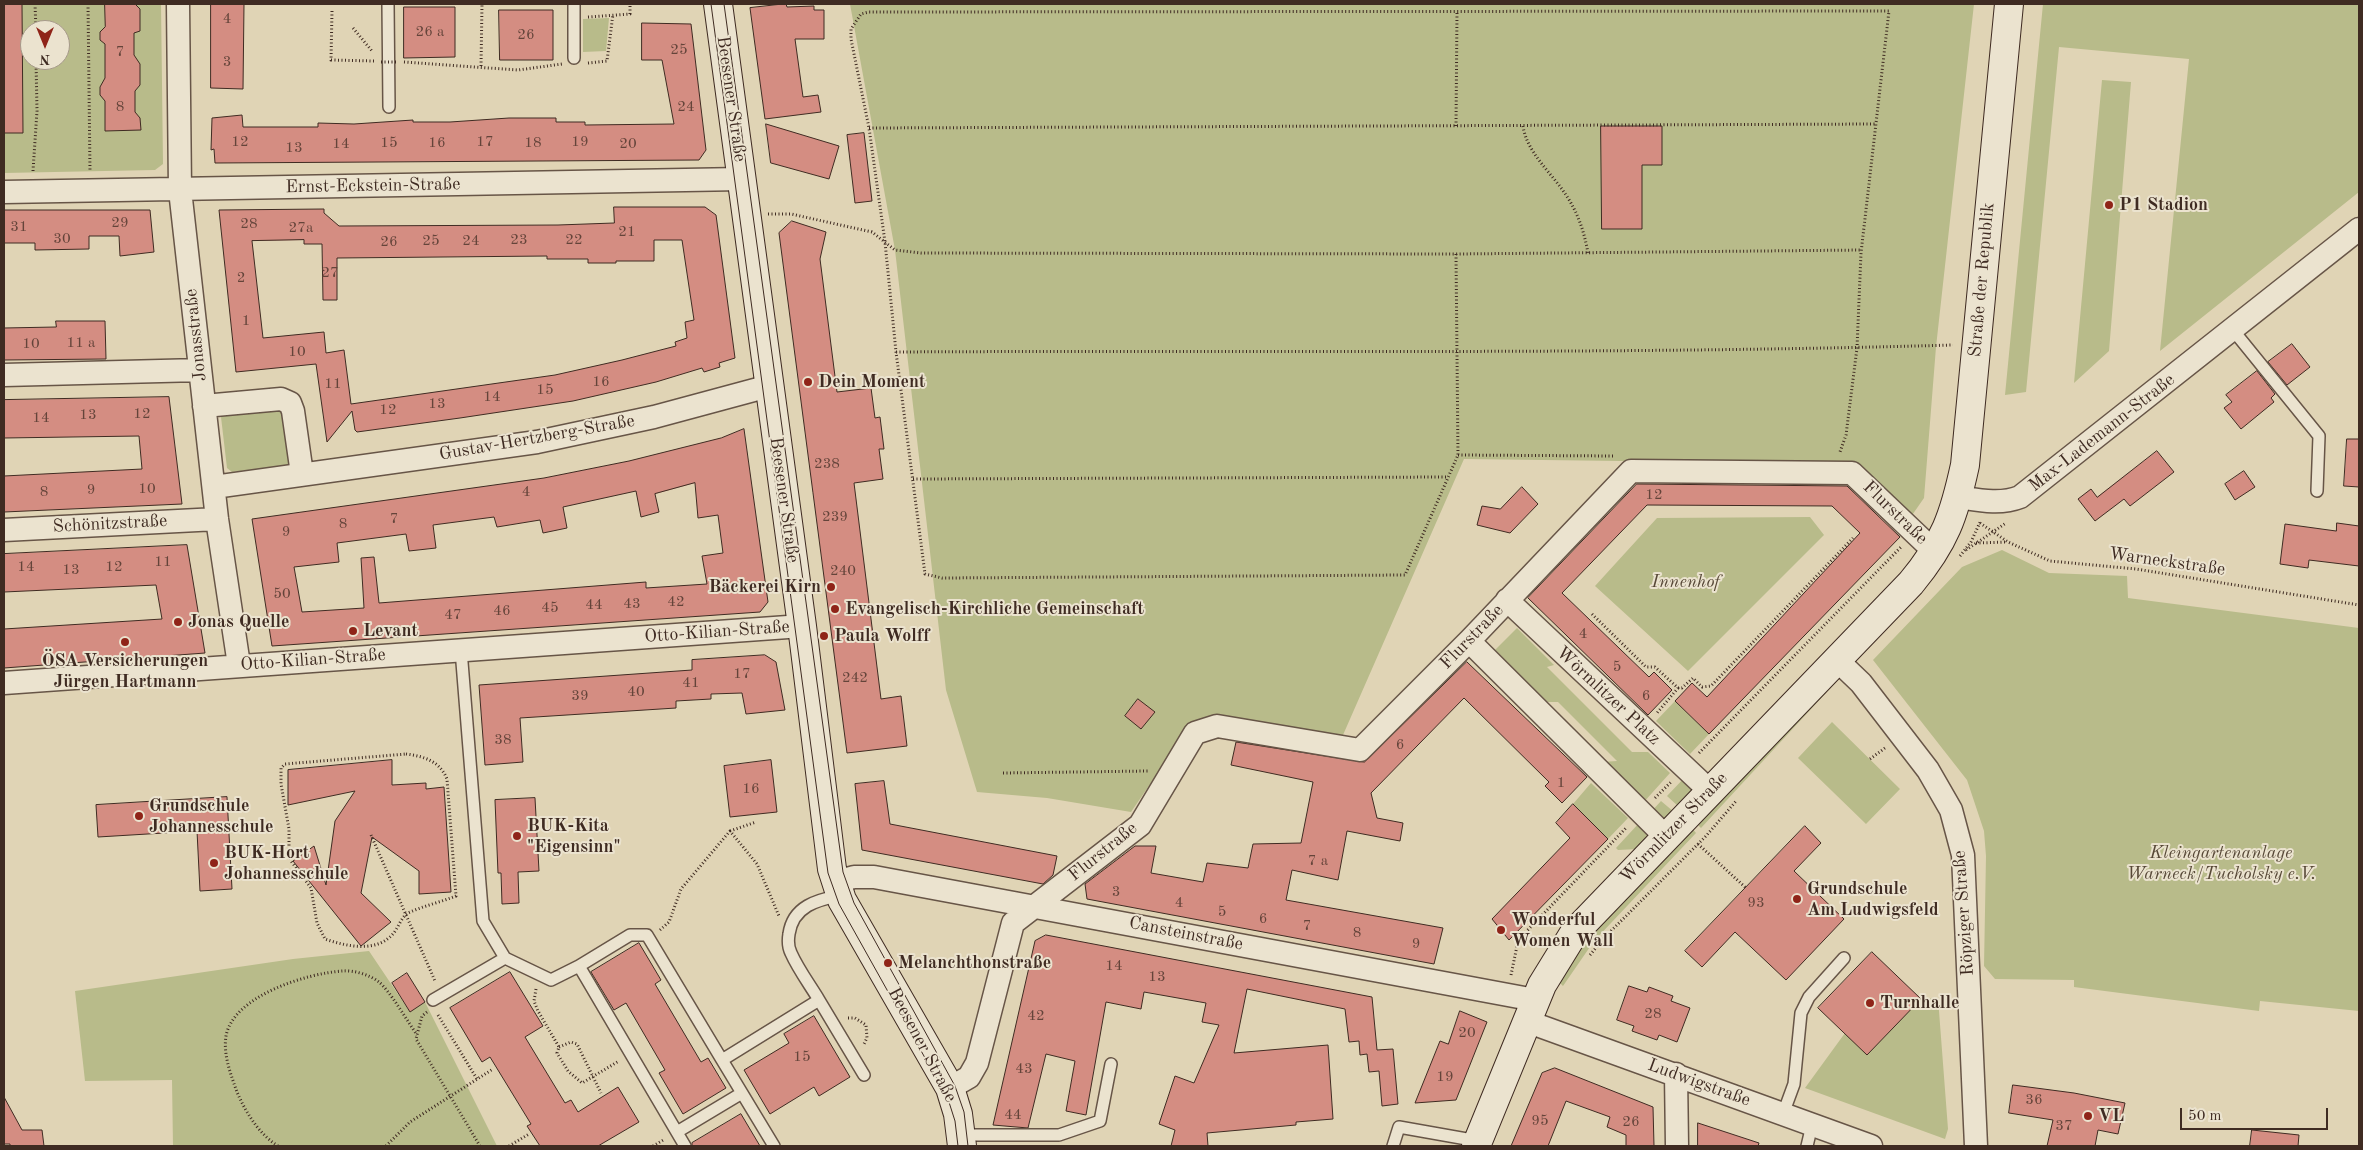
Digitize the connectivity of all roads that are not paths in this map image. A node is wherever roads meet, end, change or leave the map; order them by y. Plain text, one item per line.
1 (178, 4) edge
2 (388, 4) edge
3 (574, 4) edge
4 (718, 4) edge
5 (2009, 4) edge
6 (574, 61) road end
7 (389, 108) dead end
8 (742, 179) junction
9 (180, 190) junction
10 (4, 192) edge
11 (2359, 229) edge
12 (2233, 330) junction
13 (200, 370) junction
14 (4, 375) edge
15 (769, 386) junction
16 (204, 406) junction
17 (302, 474) junction
18 (214, 487) junction
19 (2317, 491) dead end
20 (1958, 496) junction
21 (217, 519) junction
22 (4, 530) edge
23 (1946, 556) junction
24 (1507, 600) junction
25 (802, 626) junction
26 (1469, 641) junction
27 (461, 650) junction
28 (1837, 660) junction
29 (239, 665) junction
30 (4, 683) edge
31 (1710, 791) junction
32 (1666, 837) junction
33 (838, 888) junction
34 (1036, 906) junction
35 (505, 958) junction
36 (1844, 958) dead end
37 (579, 966) junction
38 (819, 1000) junction
39 (436, 1001) road end
40 (1531, 1010) junction
41 (722, 1060) junction
42 (1111, 1064) dead end
43 (1676, 1074) junction
44 (864, 1075) dead end
45 (950, 1088) junction
46 (742, 1093) junction
47 (1783, 1114) junction
48 (1812, 1125) junction
49 (677, 1132) junction
50 (962, 1141) edge
51 (1477, 1144) edge
52 (685, 1146) edge
53 (774, 1146) edge
54 (1393, 1146) edge
55 (1677, 1146) edge
56 (1807, 1146) edge
57 (1871, 1146) edge
58 (1976, 1146) edge

1 - 9 street, Jonasstraße
2 - 7 lane
3 - 6 lane
4 - 8 street, Beesener Straße
5 - 20 street, Straße der Republik
8 - 9 street, Ernst-Eckstein-Straße
8 - 15 street, Beesener Straße
9 - 10 street, Ernst-Eckstein-Straße
9 - 13 street, Jonasstraße
11 - 12 street, Max-Lademann-Straße
12 - 19 lane
12 - 20 street, Max-Lademann-Straße
13 - 14 street
13 - 16 street, Jonasstraße
15 - 17 street, Gustav-Hertzberg-Straße
15 - 25 street, Beesener Straße
16 - 17 street
16 - 18 street, Jonasstraße
17 - 18 street, Gustav-Hertzberg-Straße
18 - 21 street, Jonasstraße
20 - 23 street, Straße der Republik
21 - 22 street, Schönitzstraße
21 - 29 street, Jonasstraße
23 - 24 street, Flurstraße
23 - 28 street, Wörmlitzer Straße
24 - 26 street, Flurstraße
24 - 31 street, Wörmlitzer Platz
25 - 27 street, Otto-Kilian-Straße
25 - 33 street, Beesener Straße
26 - 32 street
26 - 34 street, Flurstraße
27 - 29 street, Otto-Kilian-Straße
27 - 35 lane
28 - 31 street, Wörmlitzer Straße
28 - 58 street, Röpziger Straße
29 - 30 street, Otto-Kilian-Straße
31 - 32 street, Wörmlitzer Straße
32 - 40 street, Wörmlitzer Straße
33 - 34 street, Cansteinstraße
33 - 38 lane
33 - 45 street, Beesener Straße
34 - 40 street, Cansteinstraße
34 - 45 street
35 - 37 lane
35 - 39 lane
36 - 47 lane
37 - 41 lane
37 - 49 lane
38 - 41 lane
38 - 44 lane
40 - 43 street, Ludwigstraße
40 - 51 street, Wörmlitzer Straße
41 - 46 lane
42 - 50 lane
43 - 47 street, Ludwigstraße
43 - 55 street
45 - 50 street, Beesener Straße
46 - 49 lane
46 - 53 lane
47 - 48 street, Ludwigstraße
48 - 56 lane
48 - 57 street, Ludwigstraße
49 - 52 lane
51 - 54 lane

